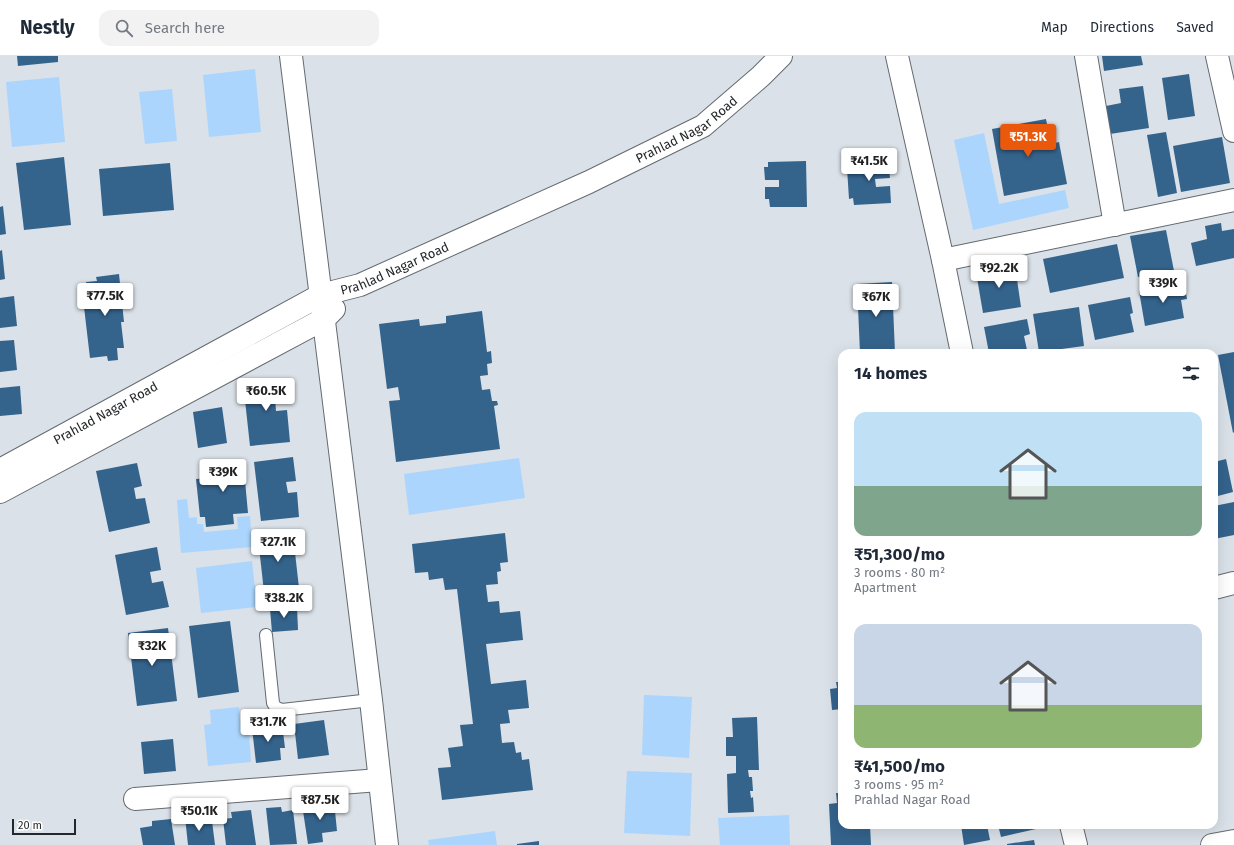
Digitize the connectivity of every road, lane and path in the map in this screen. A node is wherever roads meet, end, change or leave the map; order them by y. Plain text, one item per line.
1 (291, 56) edge
2 (780, 56) edge
3 (897, 56) edge
4 (1086, 56) edge
5 (1217, 56) edge
6 (1234, 132) edge
7 (1234, 200) edge
8 (1115, 225) junction
9 (943, 260) junction
10 (360, 285) junction
11 (321, 294) junction
12 (324, 319) junction
13 (961, 349) edge
14 (0, 470) edge
15 (0, 492) edge
16 (1234, 583) edge
17 (1218, 587) edge
18 (266, 635) dead end
19 (371, 700) junction
20 (379, 780) junction
21 (135, 799) dead end
22 (1072, 829) edge
23 (1234, 841) edge
24 (387, 845) edge
25 (1076, 845) edge
26 (1212, 845) edge
27 (1234, 845) edge

1 - 11 street
2 - 10 street, Prahlad Nagar Road
3 - 9 street
4 - 8 street
5 - 6 street
7 - 8 street
8 - 9 street
9 - 13 street
10 - 11 street, Prahlad Nagar Road
10 - 12 street
11 - 12 street
11 - 14 street, Prahlad Nagar Road
12 - 15 street
12 - 19 street
16 - 17 street
18 - 19 lane
19 - 20 street
20 - 21 street
20 - 24 street
22 - 25 street
23 - 26 street
23 - 27 lane

